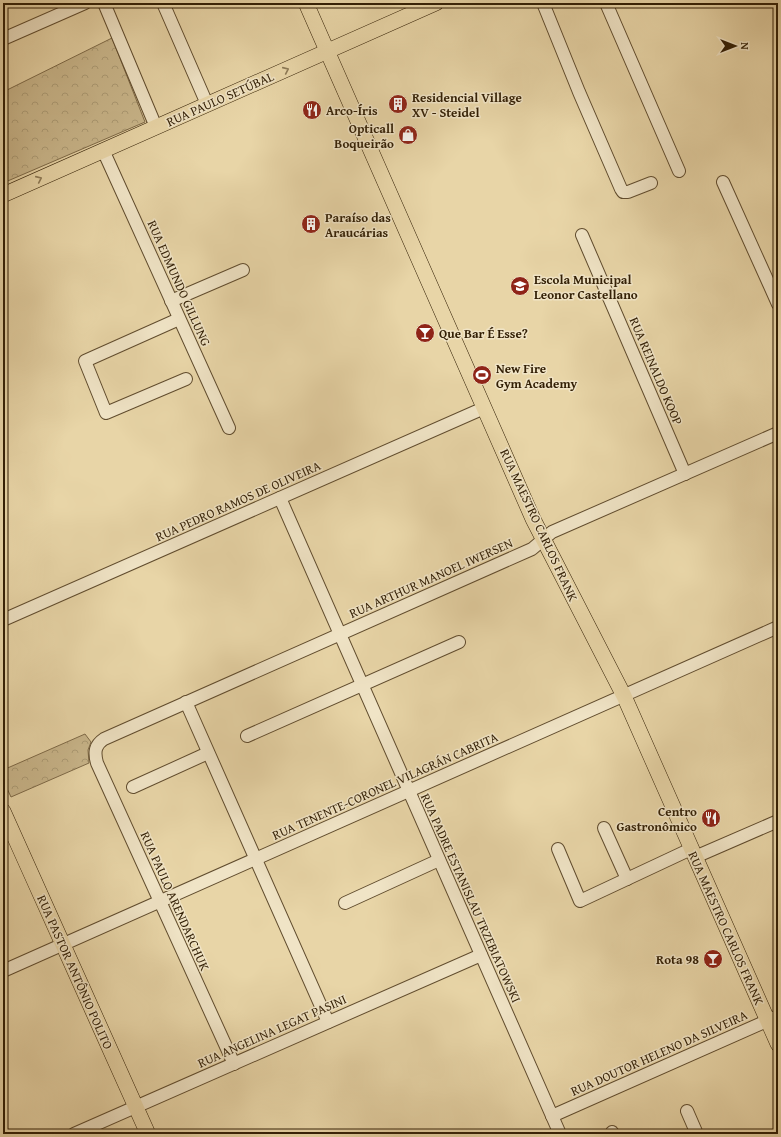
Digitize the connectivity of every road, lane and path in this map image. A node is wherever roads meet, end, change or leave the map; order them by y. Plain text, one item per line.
1 (85, 3) edge
2 (104, 3) edge
3 (163, 3) edge
4 (306, 3) edge
5 (436, 3) edge
6 (543, 3) edge
7 (606, 3) edge
8 (3, 39) edge
9 (328, 51) junction
10 (207, 104) junction
11 (156, 127) junction
12 (103, 150) junction
13 (679, 171) dead end
14 (724, 182) dead end
15 (651, 183) dead end
16 (3, 194) edge
17 (582, 235) dead end
18 (243, 270) dead end
19 (172, 301) junction
20 (778, 304) edge
21 (179, 319) junction
22 (186, 379) dead end
23 (484, 408) junction
24 (229, 428) dead end
25 (778, 432) edge
26 (686, 474) junction
27 (280, 498) junction
28 (543, 540) junction
29 (3, 620) edge
30 (778, 627) edge
31 (340, 634) junction
32 (459, 642) dead end
33 (362, 685) junction
34 (624, 696) junction
35 (186, 702) junction
36 (246, 736) dead end
37 (95, 749) joint
38 (208, 753) junction
39 (133, 787) dead end
40 (409, 791) junction
41 (3, 811) edge
42 (778, 821) edge
43 (604, 828) dead end
44 (558, 850) dead end
45 (693, 853) junction
46 (256, 859) junction
47 (439, 860) junction
48 (627, 879) junction
49 (160, 901) junction
50 (345, 903) dead end
51 (63, 944) junction
52 (481, 954) junction
53 (3, 971) edge
54 (773, 1018) edge
55 (328, 1022) junction
56 (778, 1044) edge
57 (234, 1064) junction
58 (136, 1107) junction
59 (687, 1111) dead end
60 (552, 1116) junction
61 (74, 1134) edge
62 (148, 1134) edge
63 (560, 1134) edge
64 (697, 1134) edge

1 - 8 street
2 - 11 street
3 - 10 street
4 - 9 main road, RUA MAESTRO CARLOS FRANK
5 - 9 main road, RUA PAULO SETÚBAL
6 - 15 street
7 - 13 street
10 -> 9 main road, RUA PAULO SETÚBAL
9 - 23 main road, RUA MAESTRO CARLOS FRANK
10 - 11 main road, RUA PAULO SETÚBAL
11 - 12 main road, RUA PAULO SETÚBAL
16 -> 12 main road, RUA PAULO SETÚBAL
12 - 19 street, RUA EDMUNDO GILLUNG
14 - 20 street
17 - 26 street, RUA REINALDO KOOP
18 - 19 street
19 - 21 street, RUA EDMUNDO GILLUNG
21 - 22 street
21 - 24 street, RUA EDMUNDO GILLUNG
23 - 27 street, RUA PEDRO RAMOS DE OLIVEIRA
23 - 28 main road, RUA MAESTRO CARLOS FRANK
25 - 26 street, RUA ARTHUR MANOEL IWERSEN
26 - 28 street, RUA ARTHUR MANOEL IWERSEN
27 - 29 street, RUA PEDRO RAMOS DE OLIVEIRA
27 - 31 street, RUA PADRE ESTANISLAU TRZEBIATOWSKI
28 - 31 street, RUA ARTHUR MANOEL IWERSEN
28 - 34 main road, RUA MAESTRO CARLOS FRANK
30 - 34 street, RUA TENENTE-CORONEL VILAGRÁN CABRITA
31 - 33 street, RUA PADRE ESTANISLAU TRZEBIATOWSKI
31 - 35 street, RUA ARTHUR MANOEL IWERSEN
32 - 33 street
33 - 36 street
33 - 40 street, RUA PADRE ESTANISLAU TRZEBIATOWSKI
34 - 40 street, RUA TENENTE-CORONEL VILAGRÁN CABRITA
34 - 45 main road, RUA MAESTRO CARLOS FRANK
35 - 37 street, RUA ARTHUR MANOEL IWERSEN
35 - 38 street
37 - 49 street, RUA PAULO ARENDARCHUK
38 - 39 street
38 - 46 street
40 - 46 street, RUA TENENTE-CORONEL VILAGRÁN CABRITA
40 - 47 street, RUA PADRE ESTANISLAU TRZEBIATOWSKI
41 - 51 main road, RUA PASTOR ANTÔNIO POLITO
42 - 45 street
43 - 48 street
44 - 48 street
45 - 48 street
45 - 54 main road, RUA MAESTRO CARLOS FRANK
46 - 49 street, RUA TENENTE-CORONEL VILAGRÁN CABRITA
46 - 55 street
47 - 50 street
47 - 52 street, RUA PADRE ESTANISLAU TRZEBIATOWSKI
49 - 51 street, RUA TENENTE-CORONEL VILAGRÁN CABRITA
49 - 57 street, RUA PAULO ARENDARCHUK
51 - 53 street, RUA TENENTE-CORONEL VILAGRÁN CABRITA
51 - 58 main road, RUA PASTOR ANTÔNIO POLITO
52 - 55 street, RUA ANGELINA LEGAT PASINI
52 - 60 street, RUA PADRE ESTANISLAU TRZEBIATOWSKI
54 - 56 main road, RUA MAESTRO CARLOS FRANK
54 - 60 street, RUA DOUTOR HELENO DA SILVEIRA
55 - 57 street, RUA ANGELINA LEGAT PASINI
57 - 58 street, RUA ANGELINA LEGAT PASINI
58 - 61 street, RUA ANGELINA LEGAT PASINI
58 - 62 main road, RUA PASTOR ANTÔNIO POLITO
59 - 64 street
60 - 63 street, RUA PADRE ESTANISLAU TRZEBIATOWSKI

